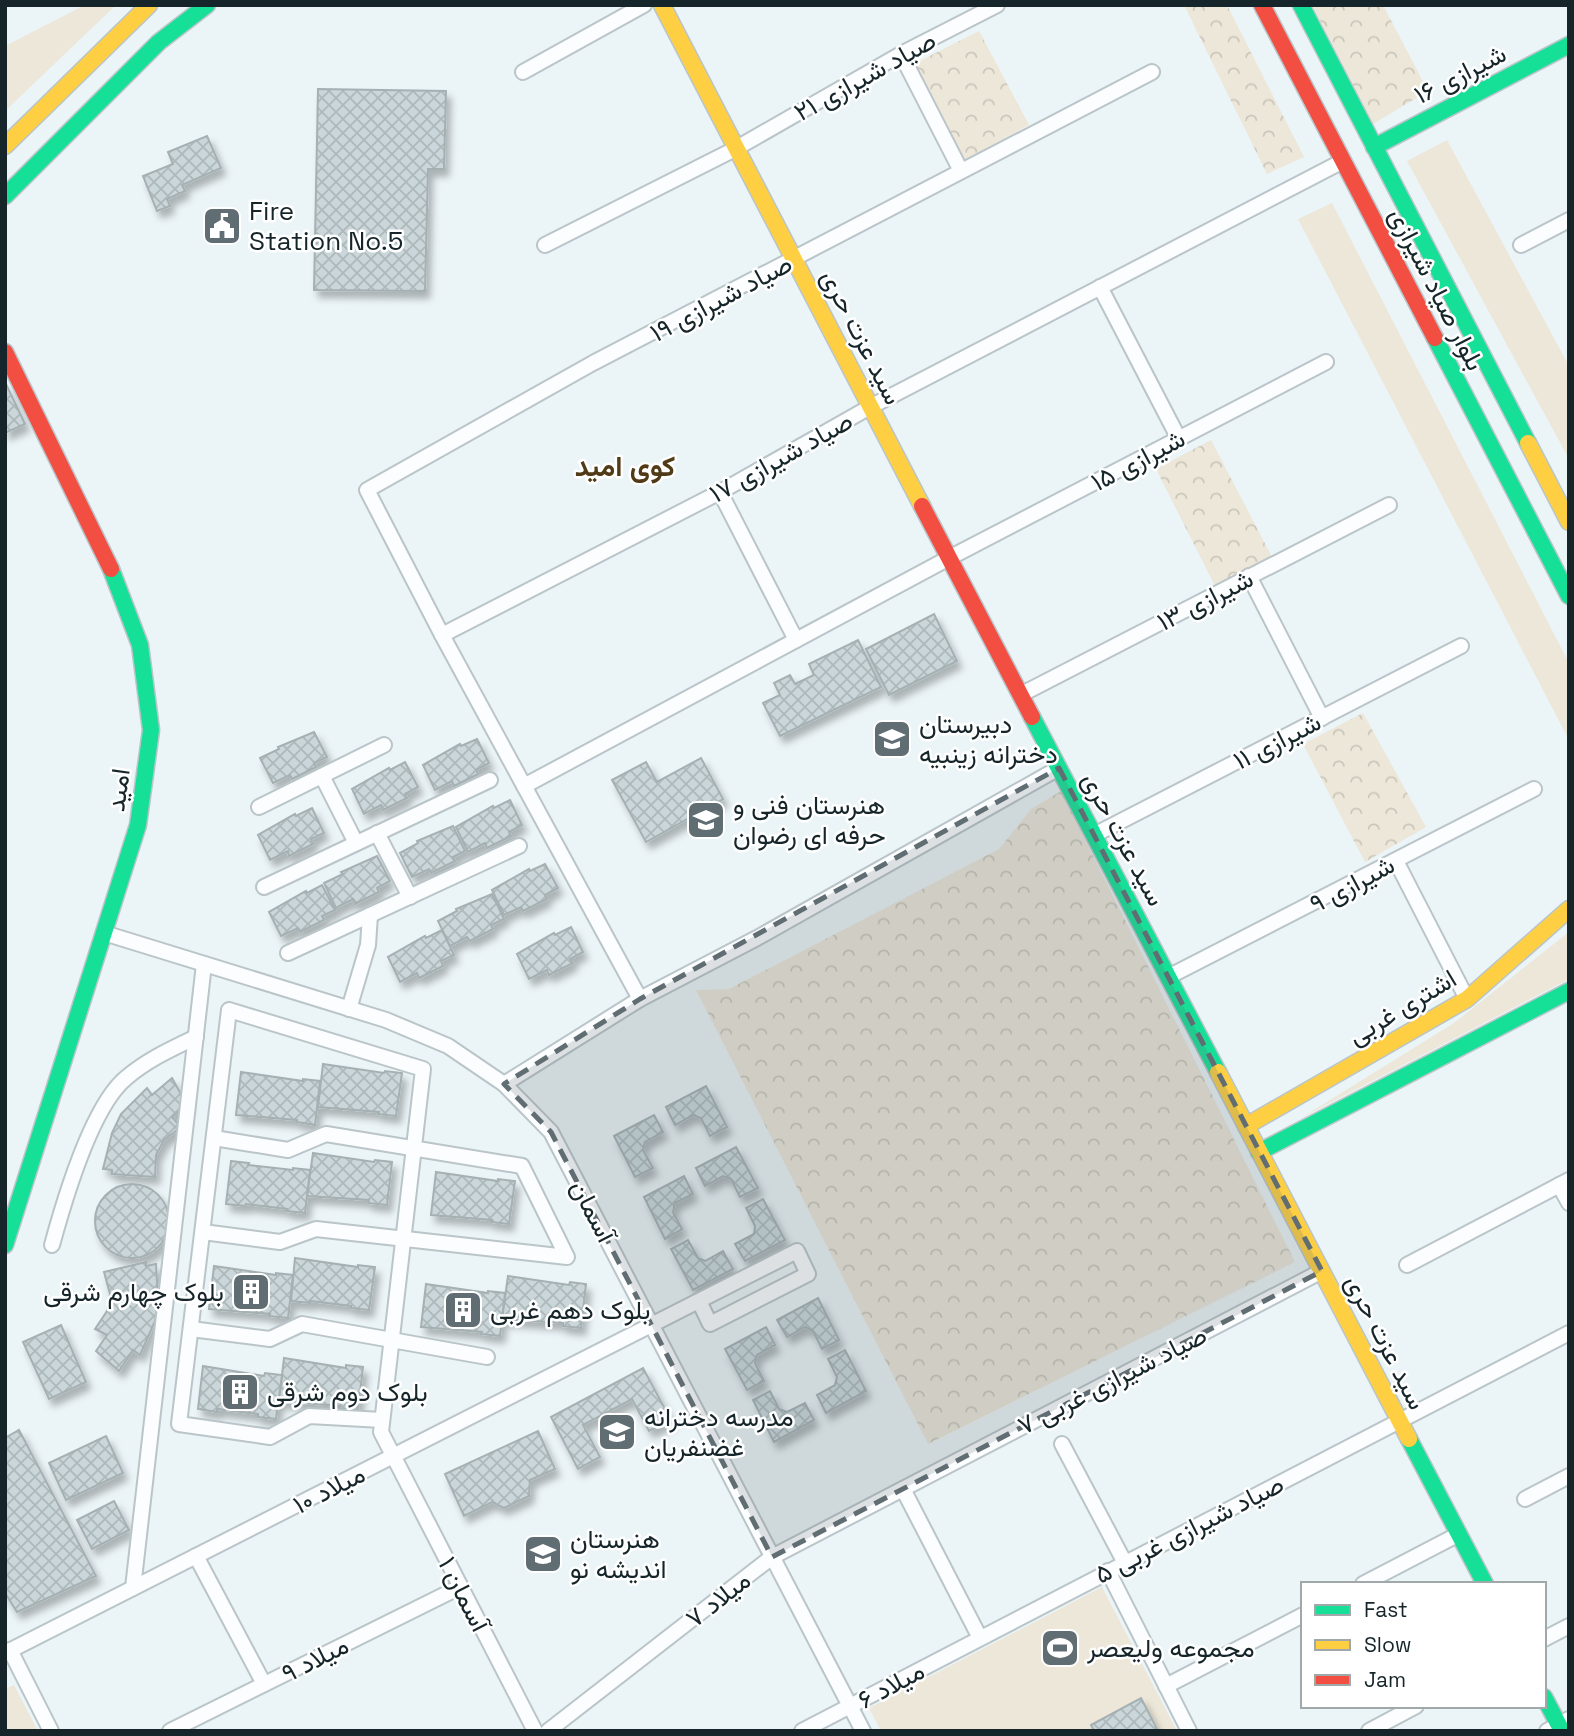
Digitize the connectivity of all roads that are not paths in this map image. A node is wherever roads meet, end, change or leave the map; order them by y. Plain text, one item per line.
1 (149, 5) edge
2 (206, 5) edge
3 (645, 5) edge
4 (662, 5) edge
5 (1262, 5) edge
6 (1300, 5) edge
7 (988, 7) edge
8 (1569, 45) edge
9 (901, 54) junction
10 (523, 72) dead end
11 (1152, 72) dead end
12 (5, 146) edge
13 (1374, 146) junction
14 (735, 149) junction
15 (1343, 160) junction
16 (961, 171) junction
17 (5, 196) edge
18 (1569, 220) edge
19 (545, 245) dead end
20 (1521, 245) dead end
21 (794, 259) junction
22 (1100, 287) junction
23 (5, 352) edge
24 (1326, 362) dead end
25 (870, 407) junction
26 (1178, 439) junction
27 (720, 492) junction
28 (1389, 505) dead end
29 (1569, 522) edge
30 (949, 558) junction
31 (1249, 576) junction
32 (1569, 596) edge
33 (442, 635) junction
34 (796, 640) junction
35 (1461, 646) dead end
36 (1020, 695) junction
37 (1321, 718) junction
38 (384, 745) dead end
39 (1059, 768) junction
40 (322, 776) junction
41 (490, 780) dead end
42 (524, 786) junction
43 (1534, 789) dead end
44 (259, 807) dead end
45 (377, 833) junction
46 (1094, 835) junction
47 (356, 844) junction
48 (519, 846) dead end
49 (1396, 861) junction
50 (264, 887) dead end
51 (410, 897) junction
52 (1569, 909) edge
53 (370, 915) junction
54 (104, 933) junction
55 (288, 953) dead end
56 (204, 964) junction
57 (1168, 977) junction
58 (1569, 991) edge
59 (640, 999) junction
60 (1467, 999) junction
61 (349, 1009) junction
62 (196, 1037) junction
63 (503, 1084) junction
64 (1282, 1106) junction
65 (1246, 1126) junction
66 (1293, 1134) junction
67 (214, 1138) junction
68 (414, 1148) junction
69 (1259, 1152) junction
70 (1564, 1183) edge
71 (1569, 1203) edge
72 (202, 1232) junction
73 (403, 1239) junction
74 (5, 1245) edge
75 (52, 1245) dead end
76 (1407, 1265) dead end
77 (1321, 1271) junction
78 (699, 1301) junction
79 (652, 1325) junction
80 (191, 1329) junction
81 (1569, 1333) edge
82 (392, 1339) junction
83 (487, 1357) dead end
84 (382, 1420) junction
85 (1399, 1421) junction
86 (1062, 1444) dead end
87 (393, 1456) junction
88 (1569, 1476) edge
89 (903, 1489) junction
90 (1525, 1499) dead end
91 (1459, 1534) junction
92 (195, 1556) junction
93 (772, 1557) junction
94 (1125, 1563) junction
95 (1108, 1571) junction
96 (1367, 1582) edge
97 (1484, 1582) edge
98 (460, 1587) junction
99 (133, 1588) junction
100 (1301, 1616) edge
101 (1569, 1626) edge
102 (980, 1638) junction
103 (1546, 1638) edge
104 (8, 1651) edge
105 (264, 1684) junction
106 (1166, 1686) junction
107 (1546, 1701) edge
108 (850, 1706) junction
109 (1412, 1708) edge
110 (1559, 1726) edge
111 (51, 1731) edge
112 (170, 1731) edge
113 (535, 1731) edge
114 (548, 1731) edge
115 (802, 1731) edge
116 (863, 1731) edge
117 (1189, 1731) edge
118 (1369, 1731) edge

1 - 12 street
2 - 17 street
3 - 10 street
4 - 14 street, سید عزت حری
5 - 15 street, بلوار صیاد شیرازی
6 - 13 street, بلوار صیاد شیرازی
7 - 9 street, صیاد شیرازی ۲۱
8 - 13 street, شیرازی ۱۶
9 - 14 street, صیاد شیرازی ۲۱
9 - 16 street
11 - 16 street, صیاد شیرازی ۱۹
13 - 29 street, بلوار صیاد شیرازی
14 - 19 street, صیاد شیرازی ۲۱
14 - 21 street, سید عزت حری
15 - 22 street, صیاد شیرازی ۱۷
15 - 32 street, بلوار صیاد شیرازی
16 - 21 street, صیاد شیرازی ۱۹
18 - 20 street
21 - 25 street, سید عزت حری
21 - 33 street, صیاد شیرازی ۱۹
22 - 25 street, صیاد شیرازی ۱۷
22 - 26 street
23 - 54 street, امید
24 - 26 street, شیرازی ۱۵
25 - 27 street, صیاد شیرازی ۱۷
25 - 30 street, سید عزت حری
26 - 30 street, شیرازی ۱۵
27 - 33 street, صیاد شیرازی ۱۷
27 - 34 street
28 - 31 street, شیرازی ۱۳
30 - 34 street, شیرازی ۱۵
30 - 36 street, سید عزت حری
31 - 36 street, شیرازی ۱۳
31 - 37 street
33 - 42 street
34 - 42 street, شیرازی ۱۵
35 - 37 street, شیرازی ۱۱
36 - 39 street, سید عزت حری
37 - 46 street, شیرازی ۱۱
38 - 40 street
39 - 46 street, سید عزت حری
39 - 59 street
40 - 44 street
40 - 47 street
41 - 45 street
42 - 59 street
43 - 49 street, شیرازی ۹
45 - 47 street
45 - 51 street
46 - 57 street, سید عزت حری
47 - 50 street
48 - 51 street
49 - 57 street, شیرازی ۹
49 - 60 street
51 - 53 street
52 - 60 street, اشتری غربی
53 - 55 street
53 - 61 street
54 - 56 street, آسمان
54 - 74 street, امید
56 - 61 street, آسمان
56 - 62 street
57 - 65 street, سید عزت حری
58 - 66 street
59 - 63 street
60 - 64 street, اشتری غربی
61 - 63 street, آسمان
62 - 75 street
62 - 99 street
63 - 79 street, آسمان
64 - 65 street, اشتری غربی
64 - 66 street
65 - 69 street, سید عزت حری
66 - 69 street
67 - 68 street
67 - 68 street
67 - 72 street
68 - 73 street
68 - 73 street
69 - 77 street, سید عزت حری
70 - 71 street
70 - 76 street
72 - 73 street
72 - 80 street
73 - 82 street
77 - 85 street, سید عزت حری
77 - 89 street, صیاد شیرازی غربی ۷
78 - 78 street, میلاد ۱۰
78 - 79 street, میلاد ۱۰
79 - 87 street, میلاد ۱۰
79 - 93 street, آسمان
80 - 82 street
80 - 84 street
81 - 85 street, صیاد شیرازی غربی ۵
82 - 83 street
82 - 84 street
84 - 87 street, آسمان ۱
85 - 91 street, سید عزت حری
85 - 94 street, صیاد شیرازی غربی ۵
86 - 94 street
87 - 92 street, میلاد ۱۰
87 - 98 street, آسمان ۱
88 - 90 street
89 - 93 street, میلاد ۷
89 - 102 street
91 - 96 street
91 - 97 street, سید عزت حری
92 - 99 street, میلاد ۱۰
92 - 105 street
93 - 108 street, آسمان
93 - 114 street, میلاد ۷
94 - 95 street, صیاد شیرازی غربی ۵
95 - 102 street, صیاد شیرازی غربی ۵
95 - 106 street
98 - 105 street, میلاد ۹
98 - 113 street, آسمان ۱
99 - 104 street, میلاد ۱۰
100 - 106 street
101 - 103 street
102 - 108 street, میلاد ۶
104 - 111 street
105 - 112 street, میلاد ۹
106 - 117 street
107 - 110 street
108 - 115 street, میلاد ۶
108 - 116 street, آسمان
109 - 118 street

